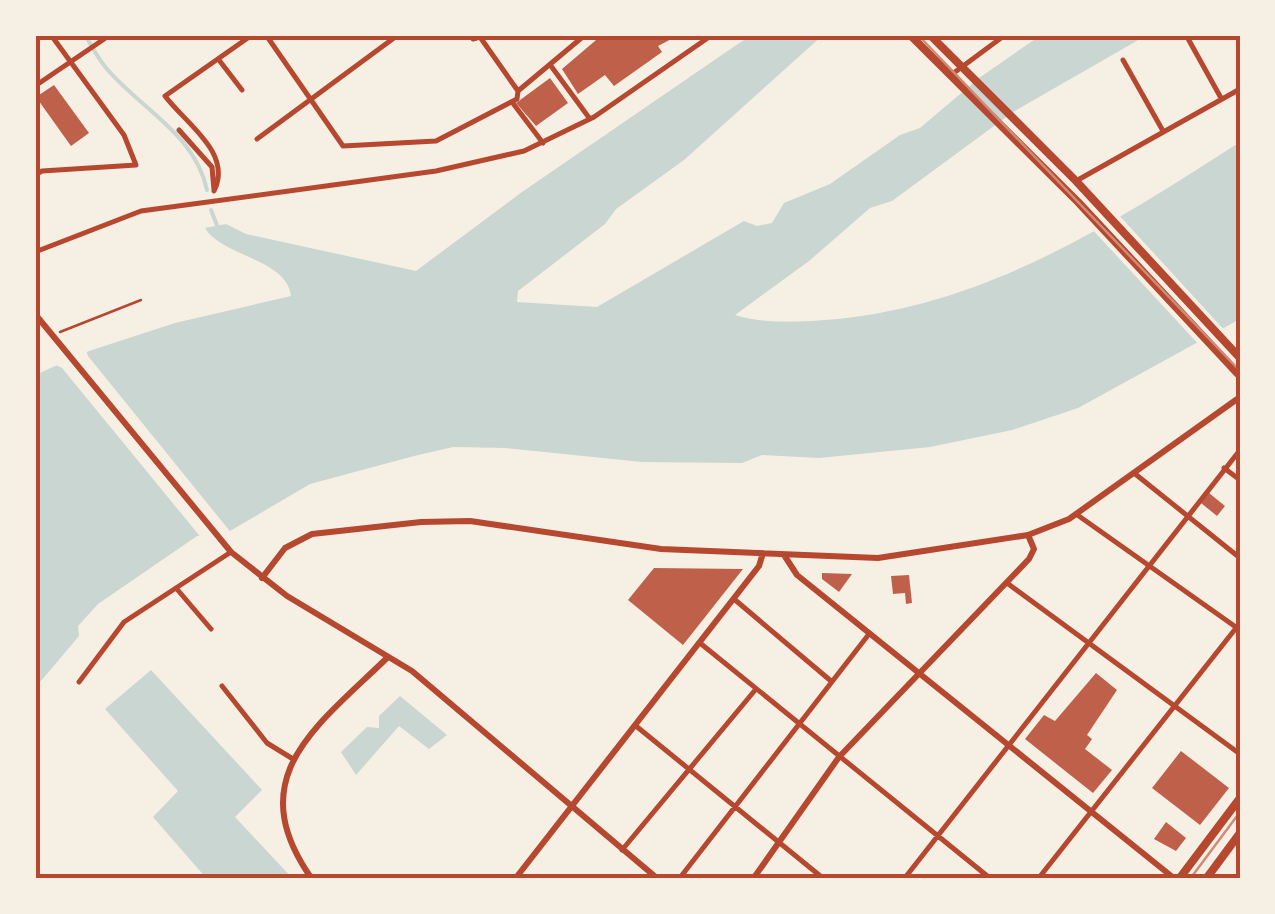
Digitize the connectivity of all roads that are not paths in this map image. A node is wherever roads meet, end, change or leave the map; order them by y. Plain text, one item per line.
1 (51, 35) edge
2 (110, 35) edge
3 (252, 35) edge
4 (266, 35) edge
5 (398, 35) edge
6 (470, 35) edge
7 (585, 35) edge
8 (712, 35) edge
9 (910, 35) edge
10 (930, 35) edge
11 (1005, 35) edge
12 (1186, 35) edge
13 (70, 60) junction
14 (219, 60) junction
15 (1123, 60) dead end
16 (551, 66) junction
17 (965, 70) junction
18 (954, 79) junction
19 (35, 86) edge
20 (1240, 89) edge
21 (242, 90) dead end
22 (518, 90) junction
23 (1222, 99) junction
24 (311, 100) junction
25 (512, 102) junction
26 (590, 120) junction
27 (178, 130) dead end
28 (1163, 131) junction
29 (256, 139) dead end
30 (543, 143) junction
31 (35, 175) edge
32 (1076, 181) junction
33 (215, 195) junction
34 (35, 252) edge
35 (35, 314) edge
36 (1239, 357) edge
37 (1240, 376) edge
38 (1240, 397) edge
39 (1240, 450) edge
40 (1224, 468) junction
41 (1134, 472) junction
42 (1240, 480) edge
43 (1076, 514) junction
44 (1185, 516) junction
45 (1028, 536) junction
46 (229, 550) junction
47 (763, 554) junction
48 (784, 554) junction
49 (1240, 558) edge
50 (1146, 564) junction
51 (262, 578) junction
52 (1006, 583) junction
53 (176, 588) junction
54 (734, 599) junction
55 (1239, 627) edge
56 (211, 629) dead end
57 (869, 634) junction
58 (1087, 641) junction
59 (700, 644) junction
60 (388, 656) junction
61 (919, 673) junction
62 (79, 682) dead end
63 (832, 682) junction
64 (222, 686) dead end
65 (756, 689) junction
66 (1174, 705) junction
67 (799, 724) junction
68 (636, 726) junction
69 (1008, 744) junction
70 (1240, 754) edge
71 (839, 756) junction
72 (293, 759) junction
73 (688, 770) junction
74 (1240, 798) edge
75 (572, 808) junction
76 (734, 808) junction
77 (1090, 812) junction
78 (1240, 833) edge
79 (937, 836) junction
80 (777, 844) junction
81 (622, 850) junction
82 (517, 878) edge
83 (312, 879) edge
84 (658, 879) edge
85 (679, 879) edge
86 (752, 879) edge
87 (824, 879) edge
88 (904, 879) edge
89 (990, 879) edge
90 (1038, 879) edge
91 (1177, 879) edge
92 (1206, 879) edge

1 - 13 street
2 - 13 street
3 - 14 street
4 - 24 street
5 - 24 street
6 - 22 street
7 - 16 street
8 - 26 street
9 - 18 main road
10 - 17 main road
11 - 17 street
12 - 23 street
13 - 19 street
13 - 31 street
14 - 21 street
14 - 33 street
15 - 28 street
16 - 22 street
16 - 26 street
17 - 18 street
17 - 32 main road
18 - 37 main road
20 - 23 street
22 - 25 street
23 - 28 street
24 - 25 street
24 - 29 street
25 - 30 street
26 - 30 street
27 - 33 street
28 - 32 street
30 - 33 street
32 - 36 main road
33 - 34 street
35 - 46 street
38 - 41 street
39 - 40 street
40 - 42 street
40 - 44 street
41 - 43 street
41 - 44 street
43 - 45 street
43 - 50 street
44 - 49 street
44 - 50 street
45 - 48 street
45 - 52 street
46 - 51 street
46 - 53 street
47 - 48 street
47 - 51 street
47 - 54 street
48 - 57 street
50 - 55 street
50 - 58 street
51 - 60 street
52 - 58 street
52 - 61 street
53 - 56 street
53 - 62 street
54 - 59 street
54 - 63 street
55 - 66 street
57 - 61 street
57 - 63 street
58 - 66 street
58 - 69 street
59 - 65 street
59 - 68 street
60 - 72 street
60 - 75 street
61 - 69 street
61 - 71 street
63 - 67 street
64 - 72 street
65 - 67 street
65 - 73 street
66 - 70 street
66 - 77 street
67 - 71 street
67 - 76 street
68 - 73 street
68 - 75 street
69 - 77 street
69 - 79 street
71 - 79 street
71 - 80 street
72 - 83 street
73 - 76 street
73 - 81 street
74 - 91 main road
75 - 81 street
75 - 82 street
76 - 80 street
76 - 85 street
77 - 90 street
77 - 91 street
78 - 92 main road
79 - 88 street
79 - 89 street
80 - 86 street
80 - 87 street
81 - 84 street

